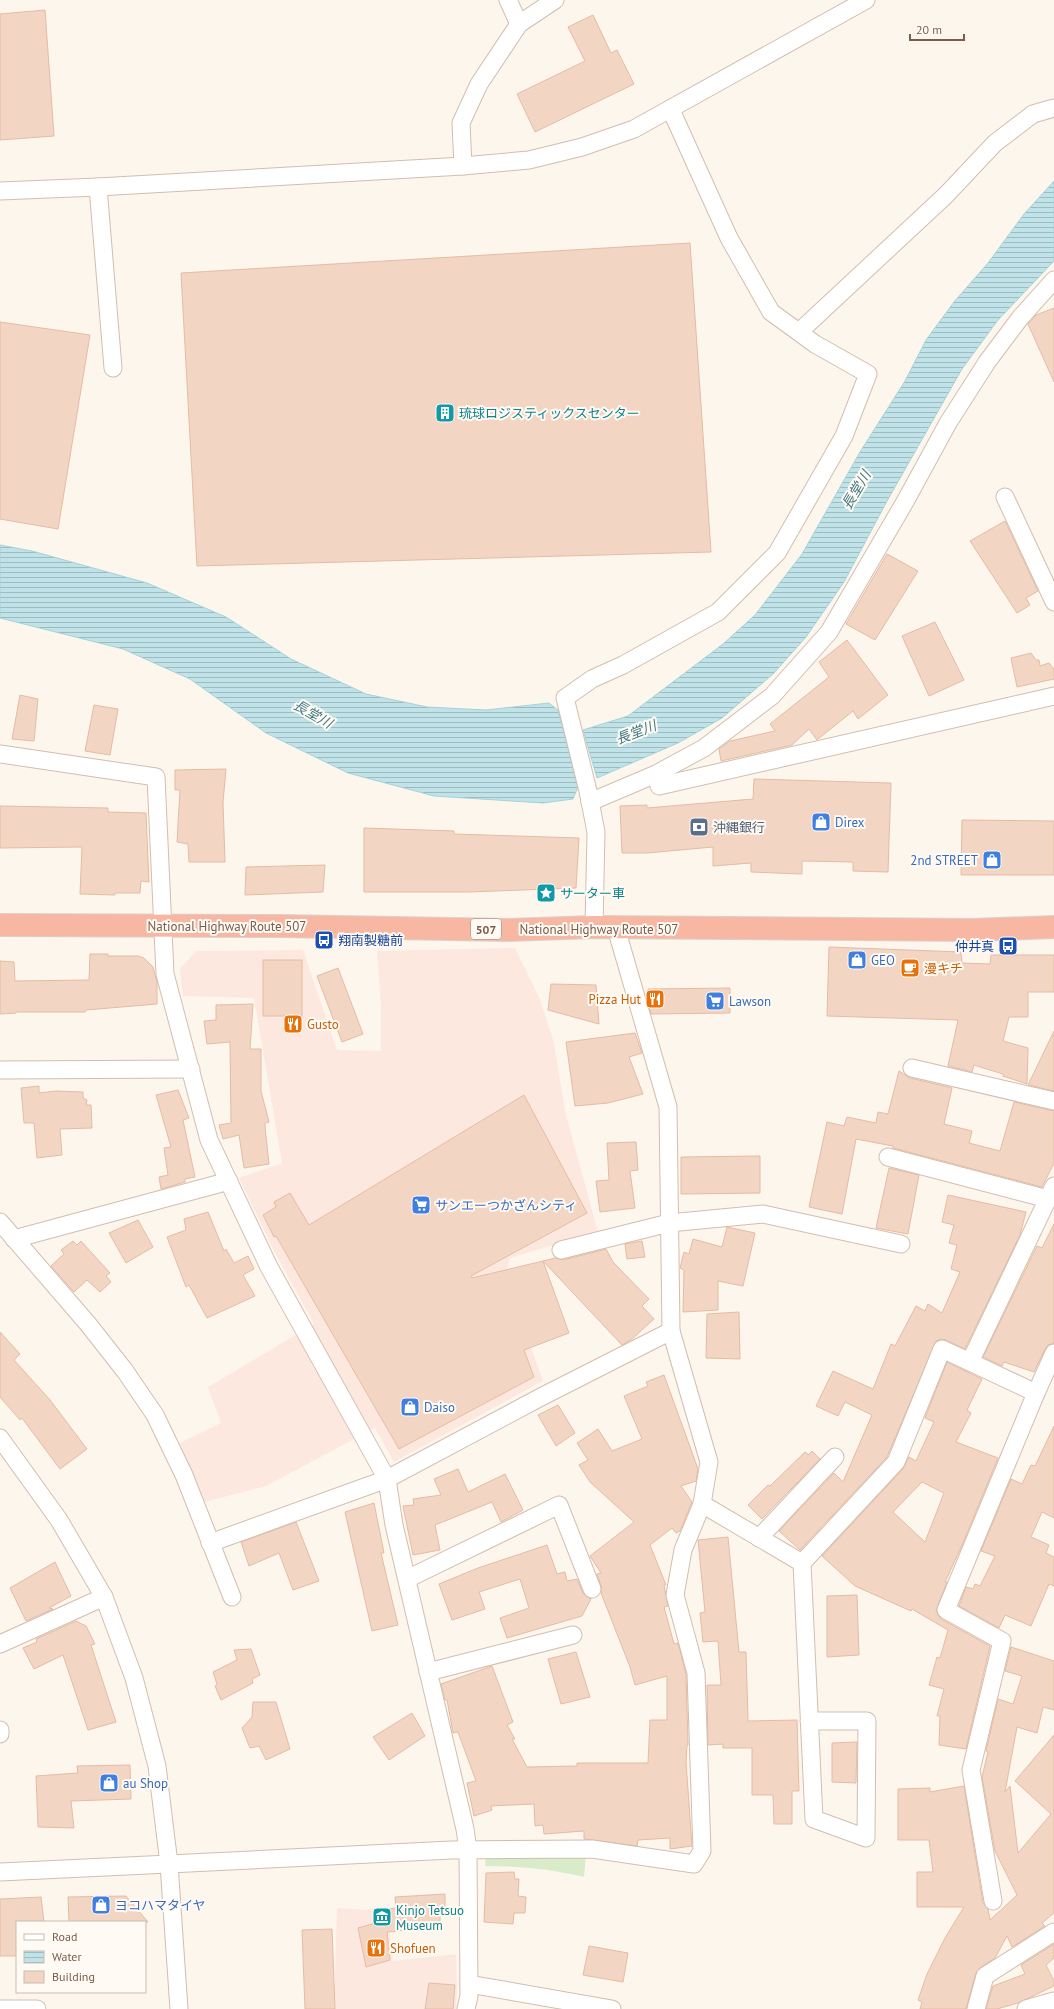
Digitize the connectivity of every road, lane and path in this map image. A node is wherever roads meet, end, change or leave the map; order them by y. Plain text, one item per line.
1 (508, 0) edge
2 (554, 0) edge
3 (866, 0) edge
4 (519, 24) junction
5 (1054, 108) edge
6 (671, 110) junction
7 (463, 166) junction
8 (98, 187) junction
9 (0, 191) edge
10 (1054, 280) edge
11 (799, 332) junction
12 (114, 368) dead end
13 (1005, 497) dead end
14 (1054, 602) edge
15 (1054, 696) edge
16 (0, 754) edge
17 (659, 786) dead end
18 (589, 796) junction
19 (0, 925) edge
20 (164, 925) junction
21 (1054, 927) edge
22 (594, 928) junction
23 (616, 928) junction
24 (912, 1068) dead end
25 (0, 1070) edge
26 (191, 1070) junction
27 (1054, 1101) edge
28 (888, 1158) dead end
29 (228, 1181) junction
30 (1050, 1203) edge
31 (0, 1222) edge
32 (669, 1223) junction
33 (14, 1238) junction
34 (901, 1244) dead end
35 (561, 1250) dead end
36 (671, 1331) junction
37 (1054, 1353) edge
38 (970, 1362) junction
39 (1036, 1392) junction
40 (0, 1438) edge
41 (835, 1457) dead end
42 (387, 1479) junction
43 (702, 1504) junction
44 (759, 1538) junction
45 (210, 1544) junction
46 (802, 1563) junction
47 (407, 1579) junction
48 (592, 1589) dead end
49 (104, 1596) junction
50 (232, 1597) dead end
51 (573, 1635) dead end
52 (0, 1644) edge
53 (428, 1672) junction
54 (809, 1721) junction
55 (0, 1730) edge
56 (0, 1734) edge
57 (468, 1850) junction
58 (169, 1864) junction
59 (0, 1872) edge
60 (993, 1901) dead end
61 (1054, 1932) edge
62 (469, 1984) junction
63 (1054, 2001) edge
64 (565, 2005) edge
65 (0, 2009) edge
66 (37, 2009) edge
67 (179, 2009) edge
68 (466, 2009) edge
69 (612, 2009) edge
70 (976, 2009) edge
71 (1026, 2009) edge

1 - 4 street
2 - 4 street
3 - 6 street
4 - 7 street
5 - 11 street
6 - 7 street
6 - 11 street
7 - 8 street
8 - 9 street
8 - 12 street
10 - 18 street
11 - 18 street
13 - 14 street
15 - 17 street
16 - 20 street
18 - 22 street
19 - 20 highway, National Highway Route 507 / 507
20 - 22 highway, National Highway Route 507 / 507
20 - 26 street
21 - 23 highway, National Highway Route 507 / 507
22 - 23 highway, National Highway Route 507 / 507
23 - 32 street
24 - 27 street
25 - 26 street
26 - 29 street
28 - 30 street
29 - 33 street
29 - 42 street
30 - 38 street
31 - 33 street
32 - 34 street
32 - 35 street
32 - 36 street
33 - 45 street
36 - 42 street
36 - 43 street
37 - 39 street
38 - 39 street
38 - 46 street
39 - 60 street
40 - 49 street
41 - 44 street
42 - 45 street
42 - 47 street
43 - 44 street
43 - 57 street
44 - 46 street
45 - 50 street
46 - 54 street
47 - 48 street
47 - 53 street
49 - 52 street
49 - 58 street
51 - 53 street
53 - 57 street
54 - 54 street
55 - 56 street
57 - 58 street
57 - 62 street
58 - 59 street
58 - 67 street
61 - 70 street
62 - 64 street
62 - 68 street
63 - 71 street
64 - 69 street
65 - 66 street

